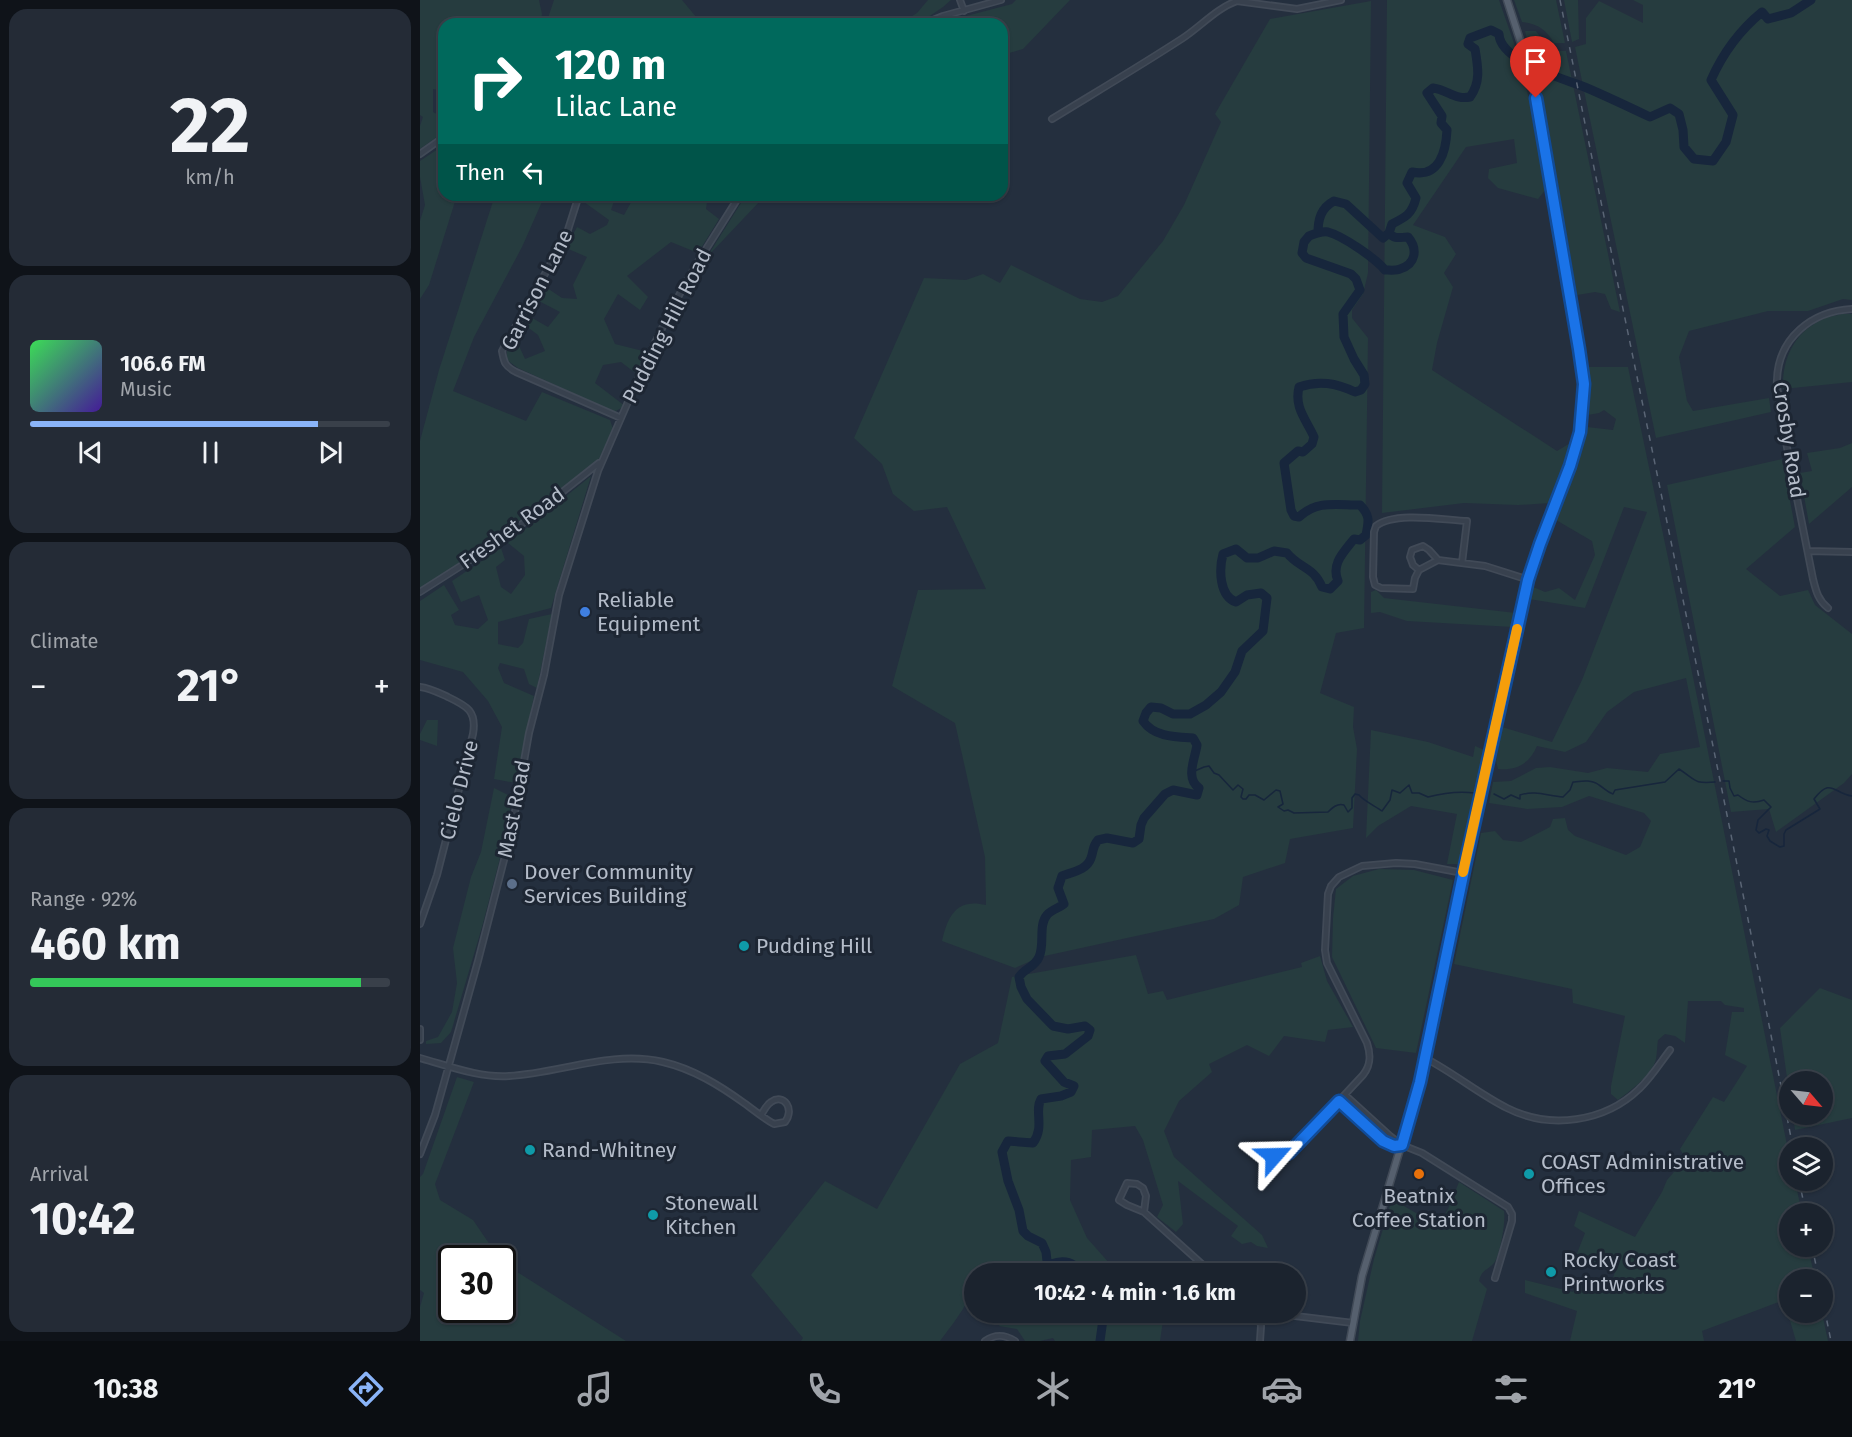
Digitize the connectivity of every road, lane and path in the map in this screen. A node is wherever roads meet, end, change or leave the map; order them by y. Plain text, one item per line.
1 (960, 0) edge
2 (1001, 0) edge
3 (1341, 0) edge
4 (1507, 0) edge
5 (964, 11) junction
6 (942, 18) edge
7 (1052, 119) dead end
8 (438, 141) edge
9 (420, 154) edge
10 (577, 201) edge
11 (736, 201) edge
12 (1852, 309) edge
13 (621, 418) junction
14 (602, 461) junction
15 (1808, 551) junction
16 (1852, 552) edge
17 (1438, 560) junction
18 (1462, 563) junction
19 (1419, 570) junction
20 (1528, 580) junction
21 (420, 592) edge
22 (1828, 608) dead end
23 (420, 687) edge
24 (1463, 873) junction
25 (420, 924) edge
26 (420, 1029) edge
27 (420, 1040) edge
28 (1670, 1050) dead end
29 (420, 1057) edge
30 (1425, 1058) junction
31 (448, 1066) junction
32 (1345, 1095) junction
33 (1339, 1101) junction
34 (761, 1115) junction
35 (1402, 1145) junction
36 (420, 1154) edge
37 (1274, 1156) dead end
38 (1144, 1212) junction
39 (1201, 1263) edge
40 (1495, 1278) dead end
41 (1306, 1317) edge
42 (1260, 1323) edge
43 (1353, 1323) junction
44 (985, 1341) edge
45 (1015, 1341) edge
46 (1260, 1341) edge
47 (1350, 1341) edge

1 - 5 street
2 - 5 street
3 - 7 street
4 - 20 main road
5 - 6 street
8 - 9 street
10 - 13 street, Garrison Lane
11 - 13 street, Pudding Hill Road
12 - 15 street, Crosby Road
13 - 14 street, Pudding Hill Road
14 - 21 street, Freshet Road
14 - 31 street, Mast Road
15 - 16 street
15 - 22 street, Crosby Road
17 - 18 street
17 - 19 street
17 - 19 street
18 - 19 street
18 - 20 street
20 - 24 main road
23 - 25 street, Cielo Drive
24 - 30 main road
24 - 32 street
26 - 27 street
28 - 30 street
29 - 31 street
30 - 35 main road
31 - 34 street
31 - 36 street, Mast Road
32 - 33 street
32 - 35 street
33 - 35 street
33 - 37 street
34 - 34 street
35 - 40 street
35 - 43 main road
38 - 38 street
38 - 39 street
41 - 43 street
42 - 46 street
43 - 47 main road
44 - 45 street

